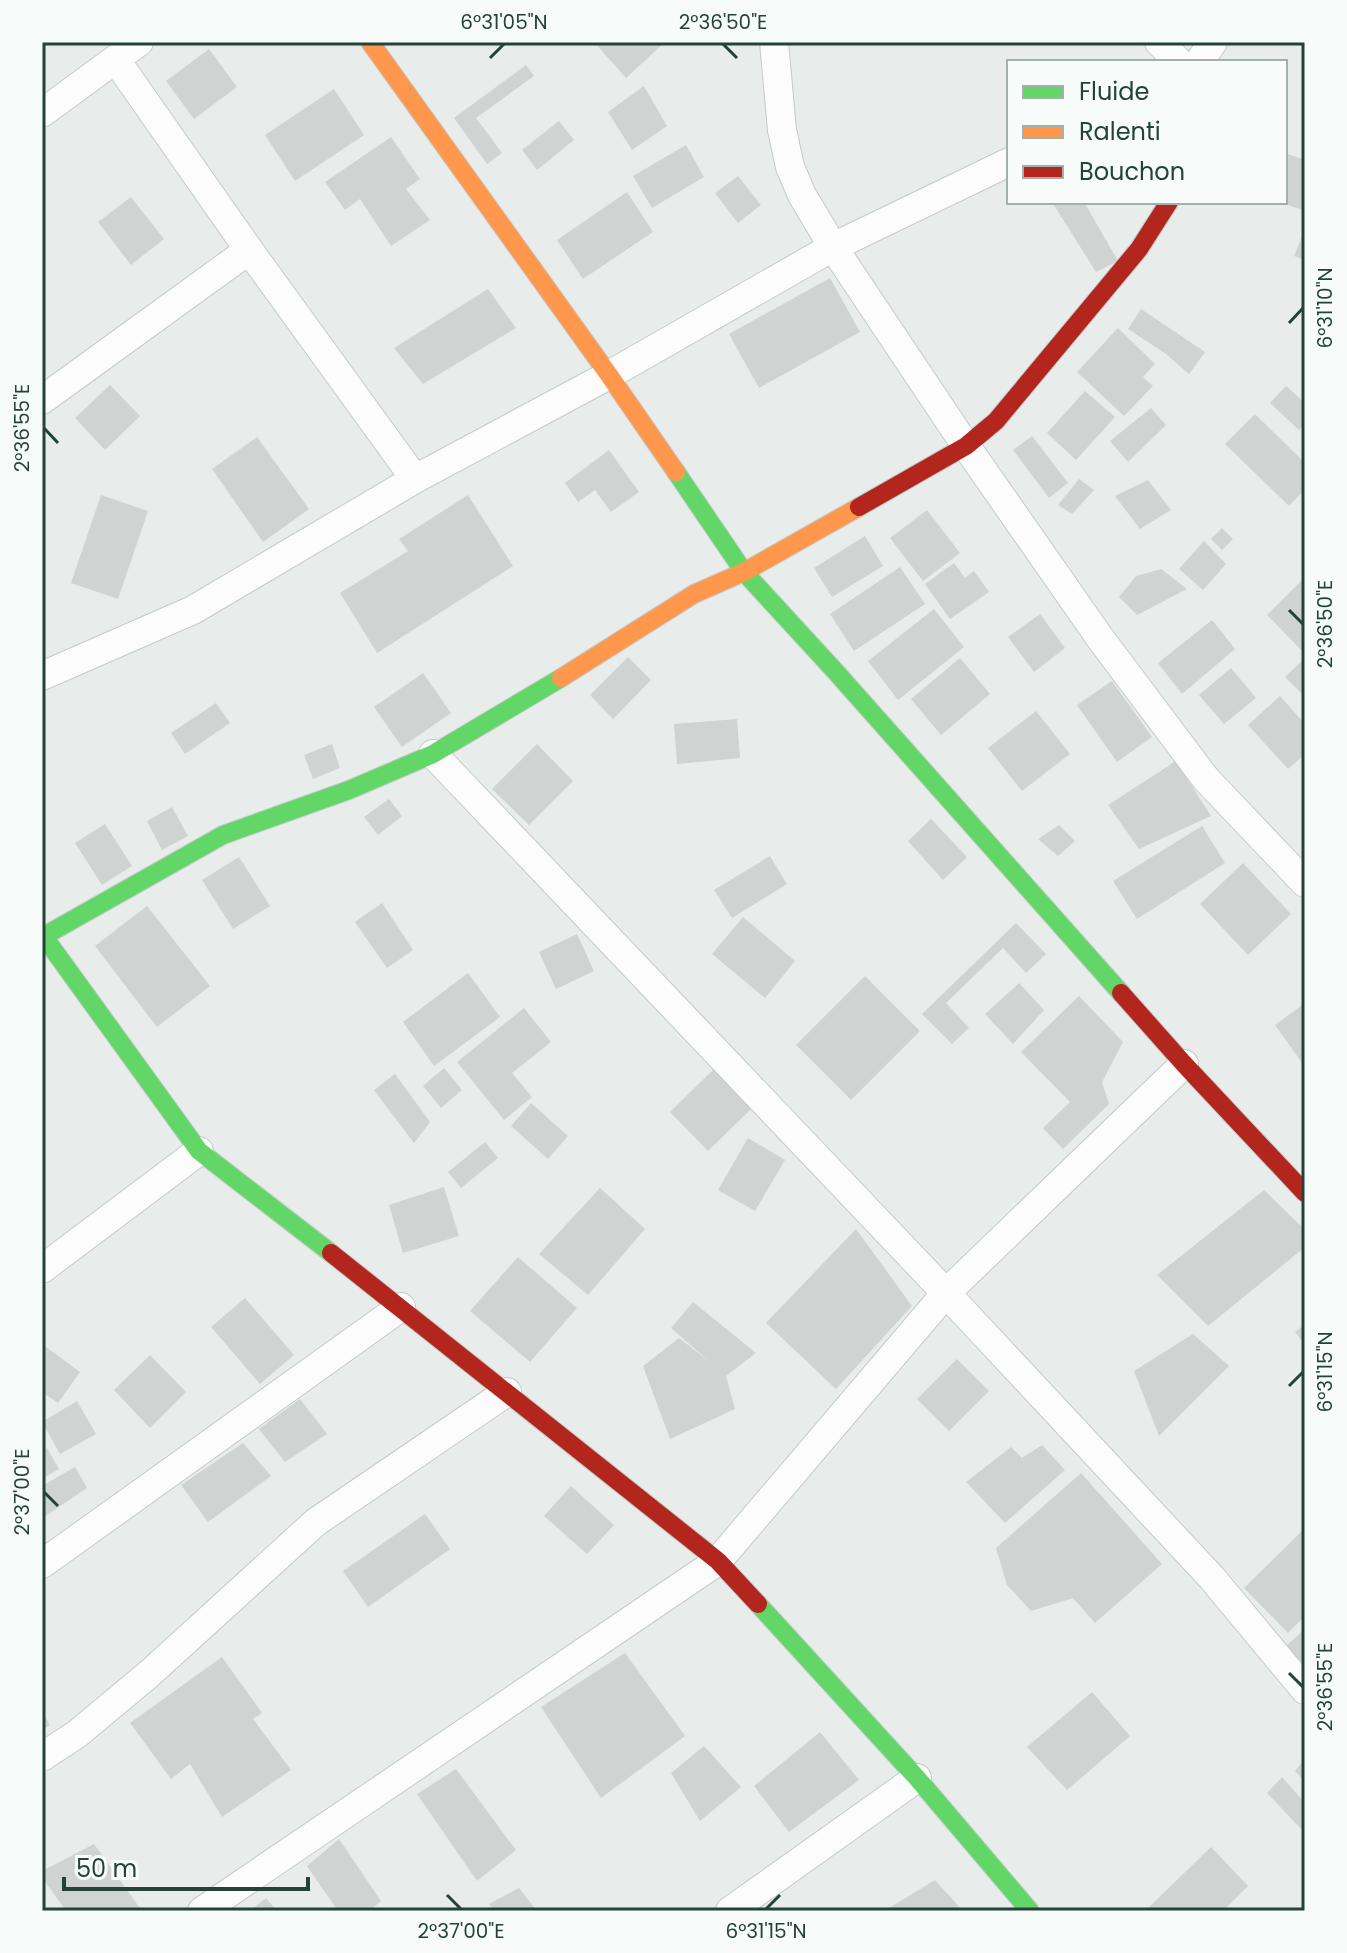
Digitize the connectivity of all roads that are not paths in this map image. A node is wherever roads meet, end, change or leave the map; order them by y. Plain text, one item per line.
1 (139, 42) edge
2 (370, 42) edge
3 (774, 42) edge
4 (1159, 42) edge
5 (1213, 42) edge
6 (116, 60) junction
7 (1177, 60) edge
8 (1200, 60) edge
9 (42, 113) edge
10 (1007, 163) edge
11 (1168, 204) edge
12 (833, 247) junction
13 (249, 250) junction
14 (609, 375) junction
15 (42, 400) edge
16 (966, 446) junction
17 (415, 479) junction
18 (744, 572) junction
19 (42, 676) edge
20 (433, 754) junction
21 (1305, 883) edge
22 (43, 935) edge
23 (1184, 1064) junction
24 (199, 1151) junction
25 (1305, 1193) edge
26 (42, 1269) edge
27 (946, 1293) junction
28 (401, 1307) junction
29 (507, 1392) junction
30 (718, 1561) junction
31 (42, 1564) edge
32 (1305, 1690) edge
33 (42, 1757) edge
34 (917, 1778) junction
35 (202, 1911) edge
36 (730, 1911) edge
37 (1030, 1911) edge

1 - 6 street
2 - 14 street
3 - 12 street
4 - 7 street
5 - 8 street
6 - 9 street
6 - 13 street
10 - 12 street
11 - 16 street
12 - 14 street
12 - 16 street
13 - 15 street
13 - 17 street
14 - 17 street
14 - 18 street
16 - 18 street
16 - 21 street
17 - 19 street
18 - 20 street
18 - 23 street
20 - 22 street
20 - 27 street
22 - 24 street
23 - 25 street
23 - 27 street
24 - 26 street
24 - 28 street
27 - 30 street
27 - 32 street
28 - 29 street
28 - 31 street
29 - 30 street
29 - 33 street
30 - 34 street
30 - 35 street
34 - 36 street
34 - 37 street

